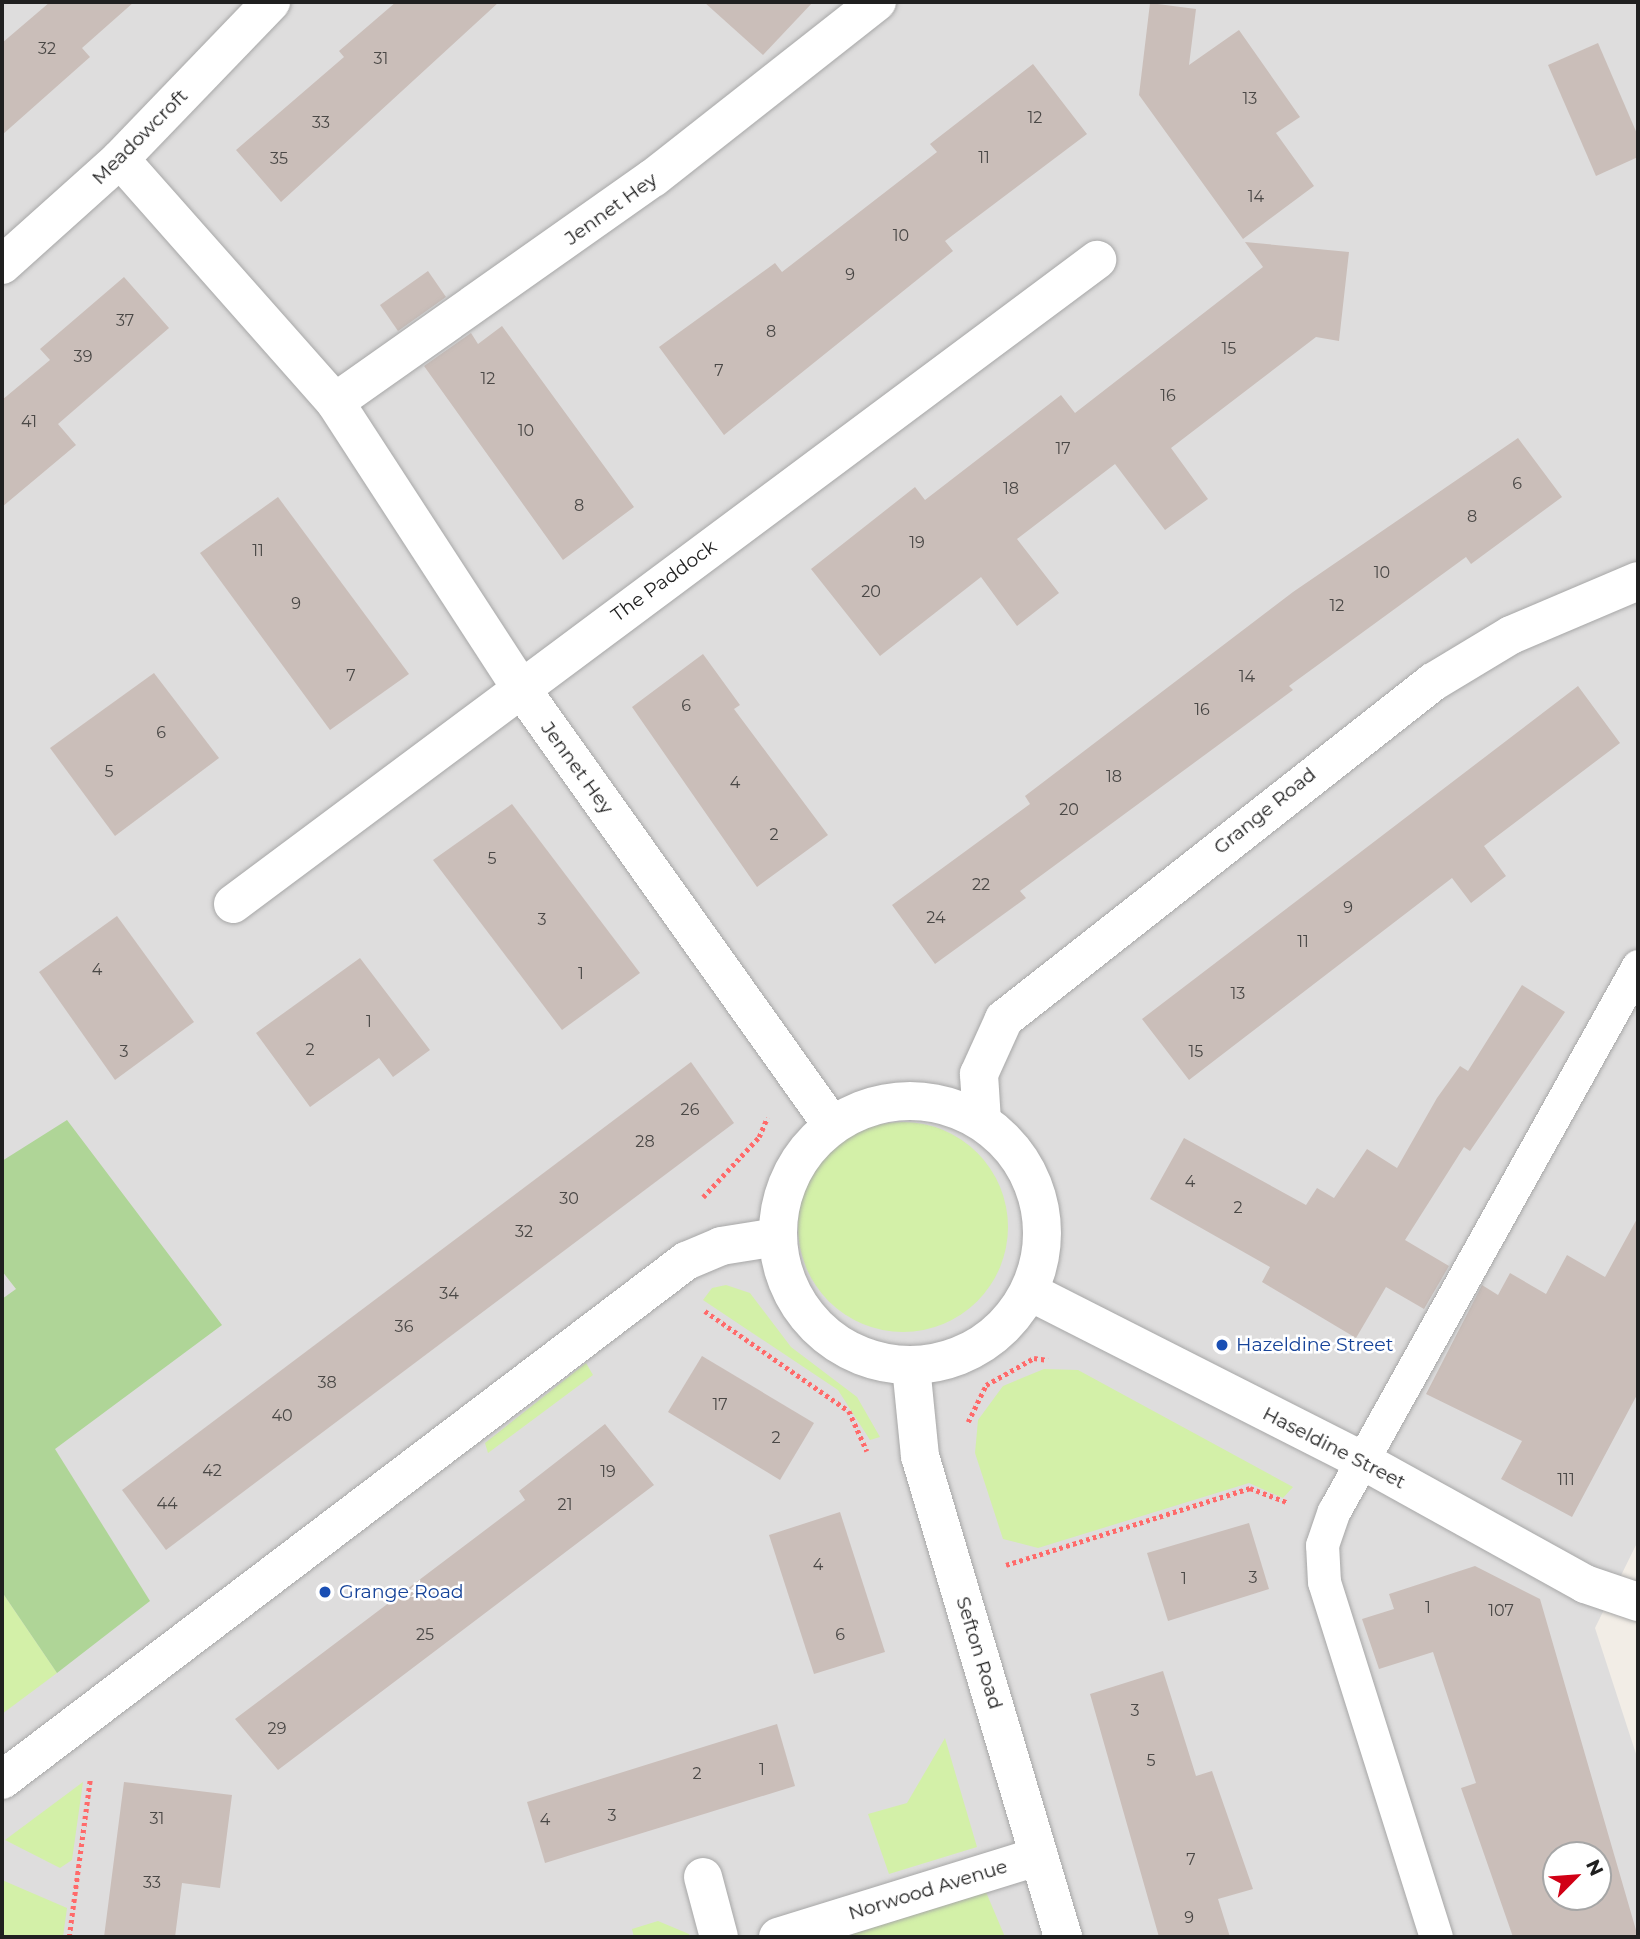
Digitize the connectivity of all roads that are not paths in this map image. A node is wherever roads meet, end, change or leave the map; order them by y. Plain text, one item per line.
1 (271, 2) edge
2 (877, 2) edge
3 (120, 159) junction
4 (1097, 260) dead end
5 (2, 265) edge
6 (335, 402) junction
7 (1638, 581) edge
8 (520, 687) junction
9 (233, 904) dead end
10 (1638, 966) edge
11 (982, 1121) junction
12 (832, 1125) junction
13 (777, 1237) junction
14 (1030, 1292) junction
15 (911, 1366) junction
16 (1365, 1462) junction
17 (1638, 1602) edge
18 (2, 1780) edge
19 (1039, 1856) junction
20 (703, 1877) dead end
21 (719, 1937) edge
22 (778, 1937) edge
23 (1063, 1937) edge
24 (1436, 1937) edge

1 - 3 street, Meadowcroft
2 - 6 street, Jennet Hey
3 - 5 street, Meadowcroft
3 - 6 street, Jennet Hey
4 - 8 street, The Paddock
6 - 8 street, Jennet Hey
7 - 11 street, Grange Road
8 - 9 street, The Paddock
8 - 12 street, Jennet Hey
10 - 16 lane
11 - 12 street
11 - 14 street
12 - 13 street
13 - 15 street
13 - 18 street
14 - 15 street
14 - 16 street, Haseldine Street
15 - 19 street, Sefton Road
16 - 17 street, Haseldine Street
16 - 24 lane
19 - 22 street, Norwood Avenue
19 - 23 street, Sefton Road
20 - 21 street

